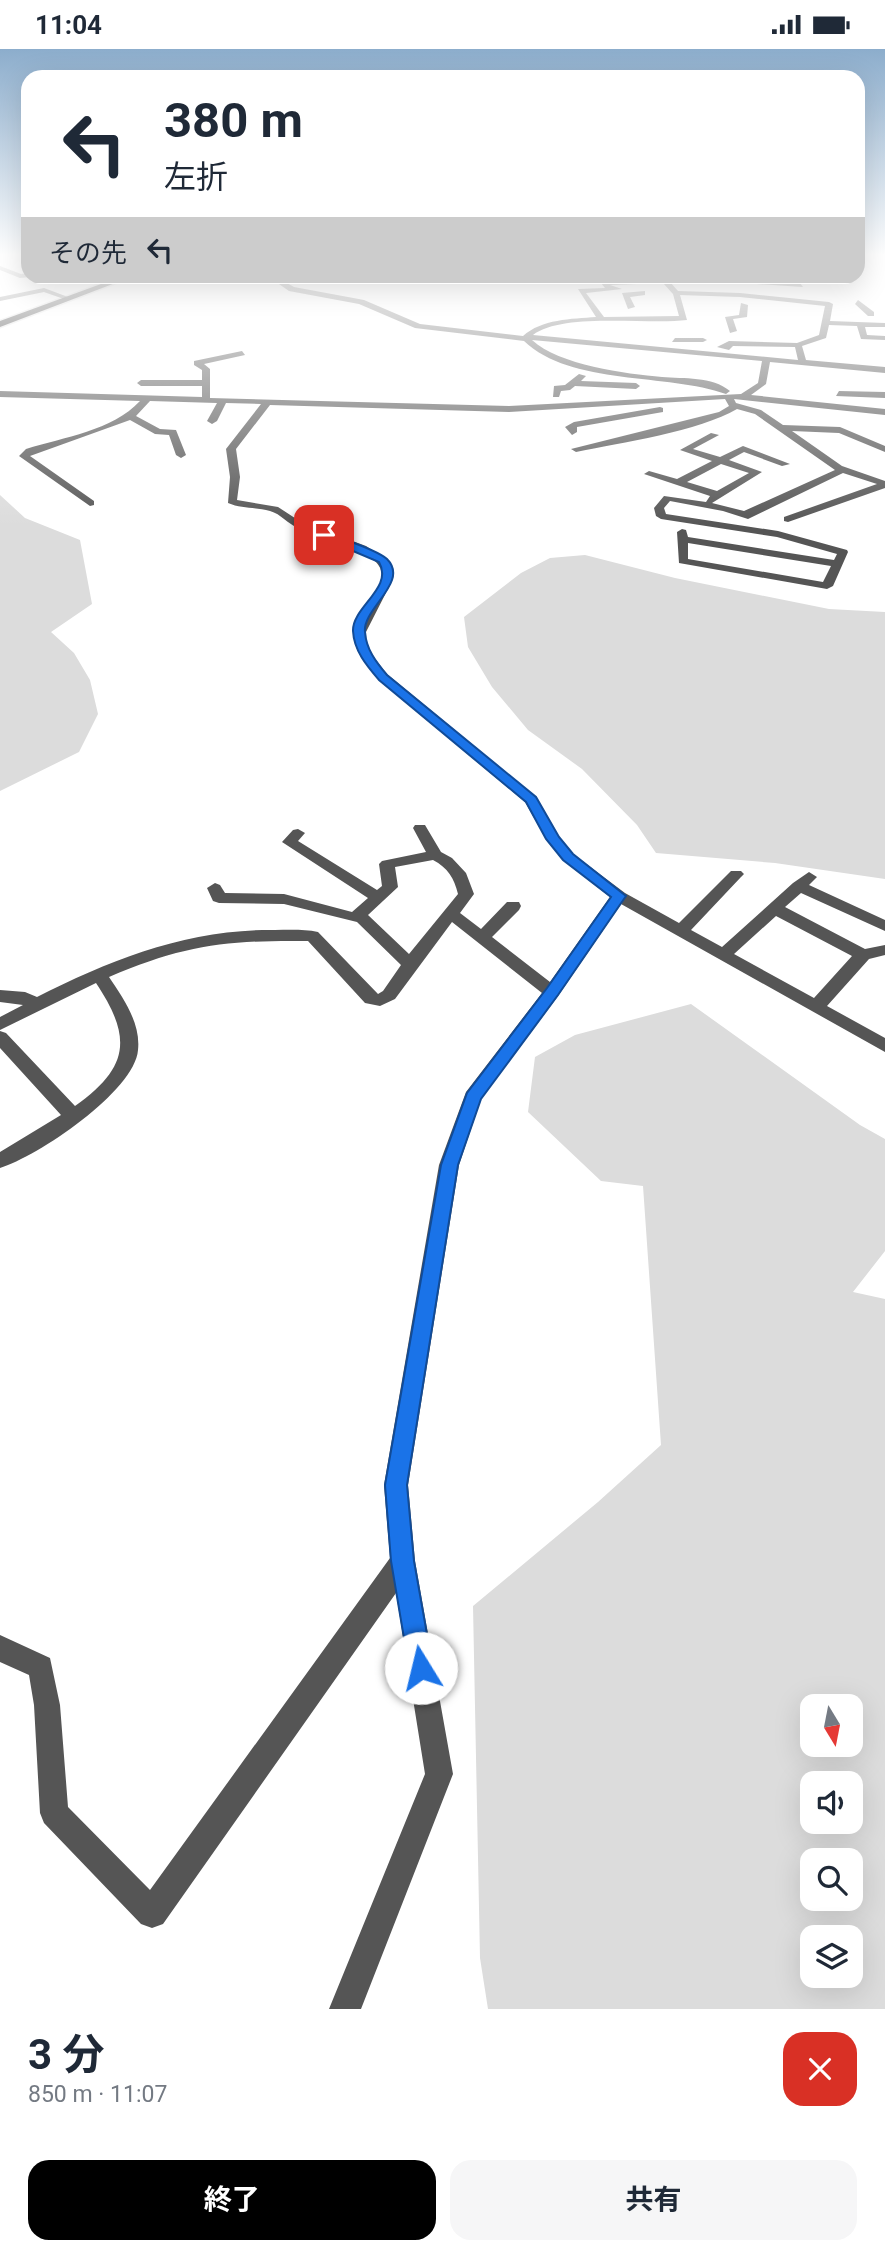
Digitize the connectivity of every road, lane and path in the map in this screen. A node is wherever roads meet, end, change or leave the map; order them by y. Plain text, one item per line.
1 (532, 344) edge
2 (654, 344) edge
3 (667, 344) edge
4 (729, 344) edge
5 (780, 344) edge
6 (663, 345) junction
7 (799, 345) joint
8 (677, 351) junction
9 (729, 351) junction
10 (242, 353) dead end
11 (767, 358) junction
12 (703, 363) dead end
13 (803, 363) junction
14 (674, 364) dead end
15 (729, 366) junction
16 (840, 366) junction
17 (592, 367) junction
18 (766, 369) junction
19 (885, 370) edge
20 (717, 375) dead end
21 (141, 383) dead end
22 (206, 383) junction
23 (574, 383) junction
24 (698, 383) junction
25 (636, 386) dead end
26 (0, 394) edge
27 (839, 394) junction
28 (556, 395) dead end
29 (730, 395) junction
30 (885, 395) edge
31 (743, 396) junction
32 (146, 400) junction
33 (206, 402) junction
34 (222, 402) junction
35 (267, 403) junction
36 (716, 403) dead end
37 (578, 406) junction
38 (736, 406) junction
39 (838, 406) junction
40 (885, 412) edge
41 (130, 417) junction
42 (212, 421) dead end
43 (598, 421) junction
44 (779, 428) junction
45 (572, 432) dead end
46 (714, 435) dead end
47 (808, 447) junction
48 (576, 449) dead end
49 (885, 449) edge
50 (796, 451) dead end
51 (181, 455) dead end
52 (785, 459) dead end
53 (720, 461) junction
54 (838, 472) dead end
55 (649, 474) dead end
56 (678, 483) junction
57 (885, 484) edge
58 (719, 495) junction
59 (90, 503) dead end
60 (704, 503) junction
61 (748, 516) junction
62 (682, 528) junction
63 (837, 564) junction
64 (420, 828) dead end
65 (298, 833) dead end
66 (435, 855) junction
67 (736, 874) dead end
68 (215, 888) dead end
69 (619, 896) junction
70 (377, 897) junction
71 (513, 906) dead end
72 (774, 908) junction
73 (451, 914) junction
74 (359, 915) junction
75 (885, 926) edge
76 (680, 930) junction
77 (483, 937) junction
78 (885, 950) edge
79 (723, 955) junction
80 (863, 955) junction
81 (410, 964) junction
82 (98, 974) junction
83 (552, 992) junction
84 (0, 996) edge
85 (37, 1005) junction
86 (816, 1007) junction
87 (0, 1024) edge
88 (0, 1037) edge
89 (885, 1046) edge
90 (72, 1115) junction
91 (0, 1161) edge
92 (402, 1561) junction
93 (0, 1648) edge
94 (345, 2009) edge

1 - 17 street
2 - 6 street
3 - 6 street
4 - 9 street
5 - 7 street
6 - 8 street
6 - 9 street
7 - 13 street
8 - 9 street
8 - 14 street
9 - 11 street
9 - 15 street
10 - 22 street
11 - 13 street
11 - 18 street
12 - 15 street
13 - 16 street
15 - 18 street
16 - 19 street
16 - 27 street
17 - 23 street
17 - 24 street
18 - 31 street
20 - 24 street
21 - 22 street
22 - 33 street
23 - 25 street
23 - 28 street
24 - 29 street
26 - 32 street
27 - 30 street
27 - 39 street
29 - 31 street
29 - 37 street
29 - 38 street
31 - 39 street
32 - 33 street
32 - 41 street
33 - 34 street
34 - 35 street
34 - 42 street
35 - 37 street
35 - 69 street
36 - 43 street
37 - 43 street
38 - 44 street
38 - 48 street
39 - 40 street
41 - 51 street
41 - 59 street
43 - 45 street
44 - 47 street
44 - 49 street
46 - 53 street
47 - 50 street
47 - 57 street
52 - 53 street
53 - 56 street
53 - 58 street
54 - 61 street
55 - 56 street
56 - 58 street
57 - 61 street
58 - 60 street
60 - 61 street
60 - 62 street
62 - 63 street
62 - 63 street
62 - 63 street
64 - 66 street
65 - 70 street
66 - 70 street
66 - 73 street
67 - 76 street
68 - 74 street
69 - 76 street
69 - 83 street
70 - 74 street
71 - 77 street
72 - 75 street
72 - 79 street
72 - 80 street
73 - 77 street
73 - 81 street
74 - 81 street
76 - 79 street
77 - 83 street
78 - 80 street
79 - 86 street
80 - 86 street
81 - 82 street
82 - 85 street
82 - 90 street
83 - 92 street
84 - 85 street
85 - 87 street
86 - 89 street
88 - 90 street
90 - 91 street
92 - 93 street
92 - 94 street

